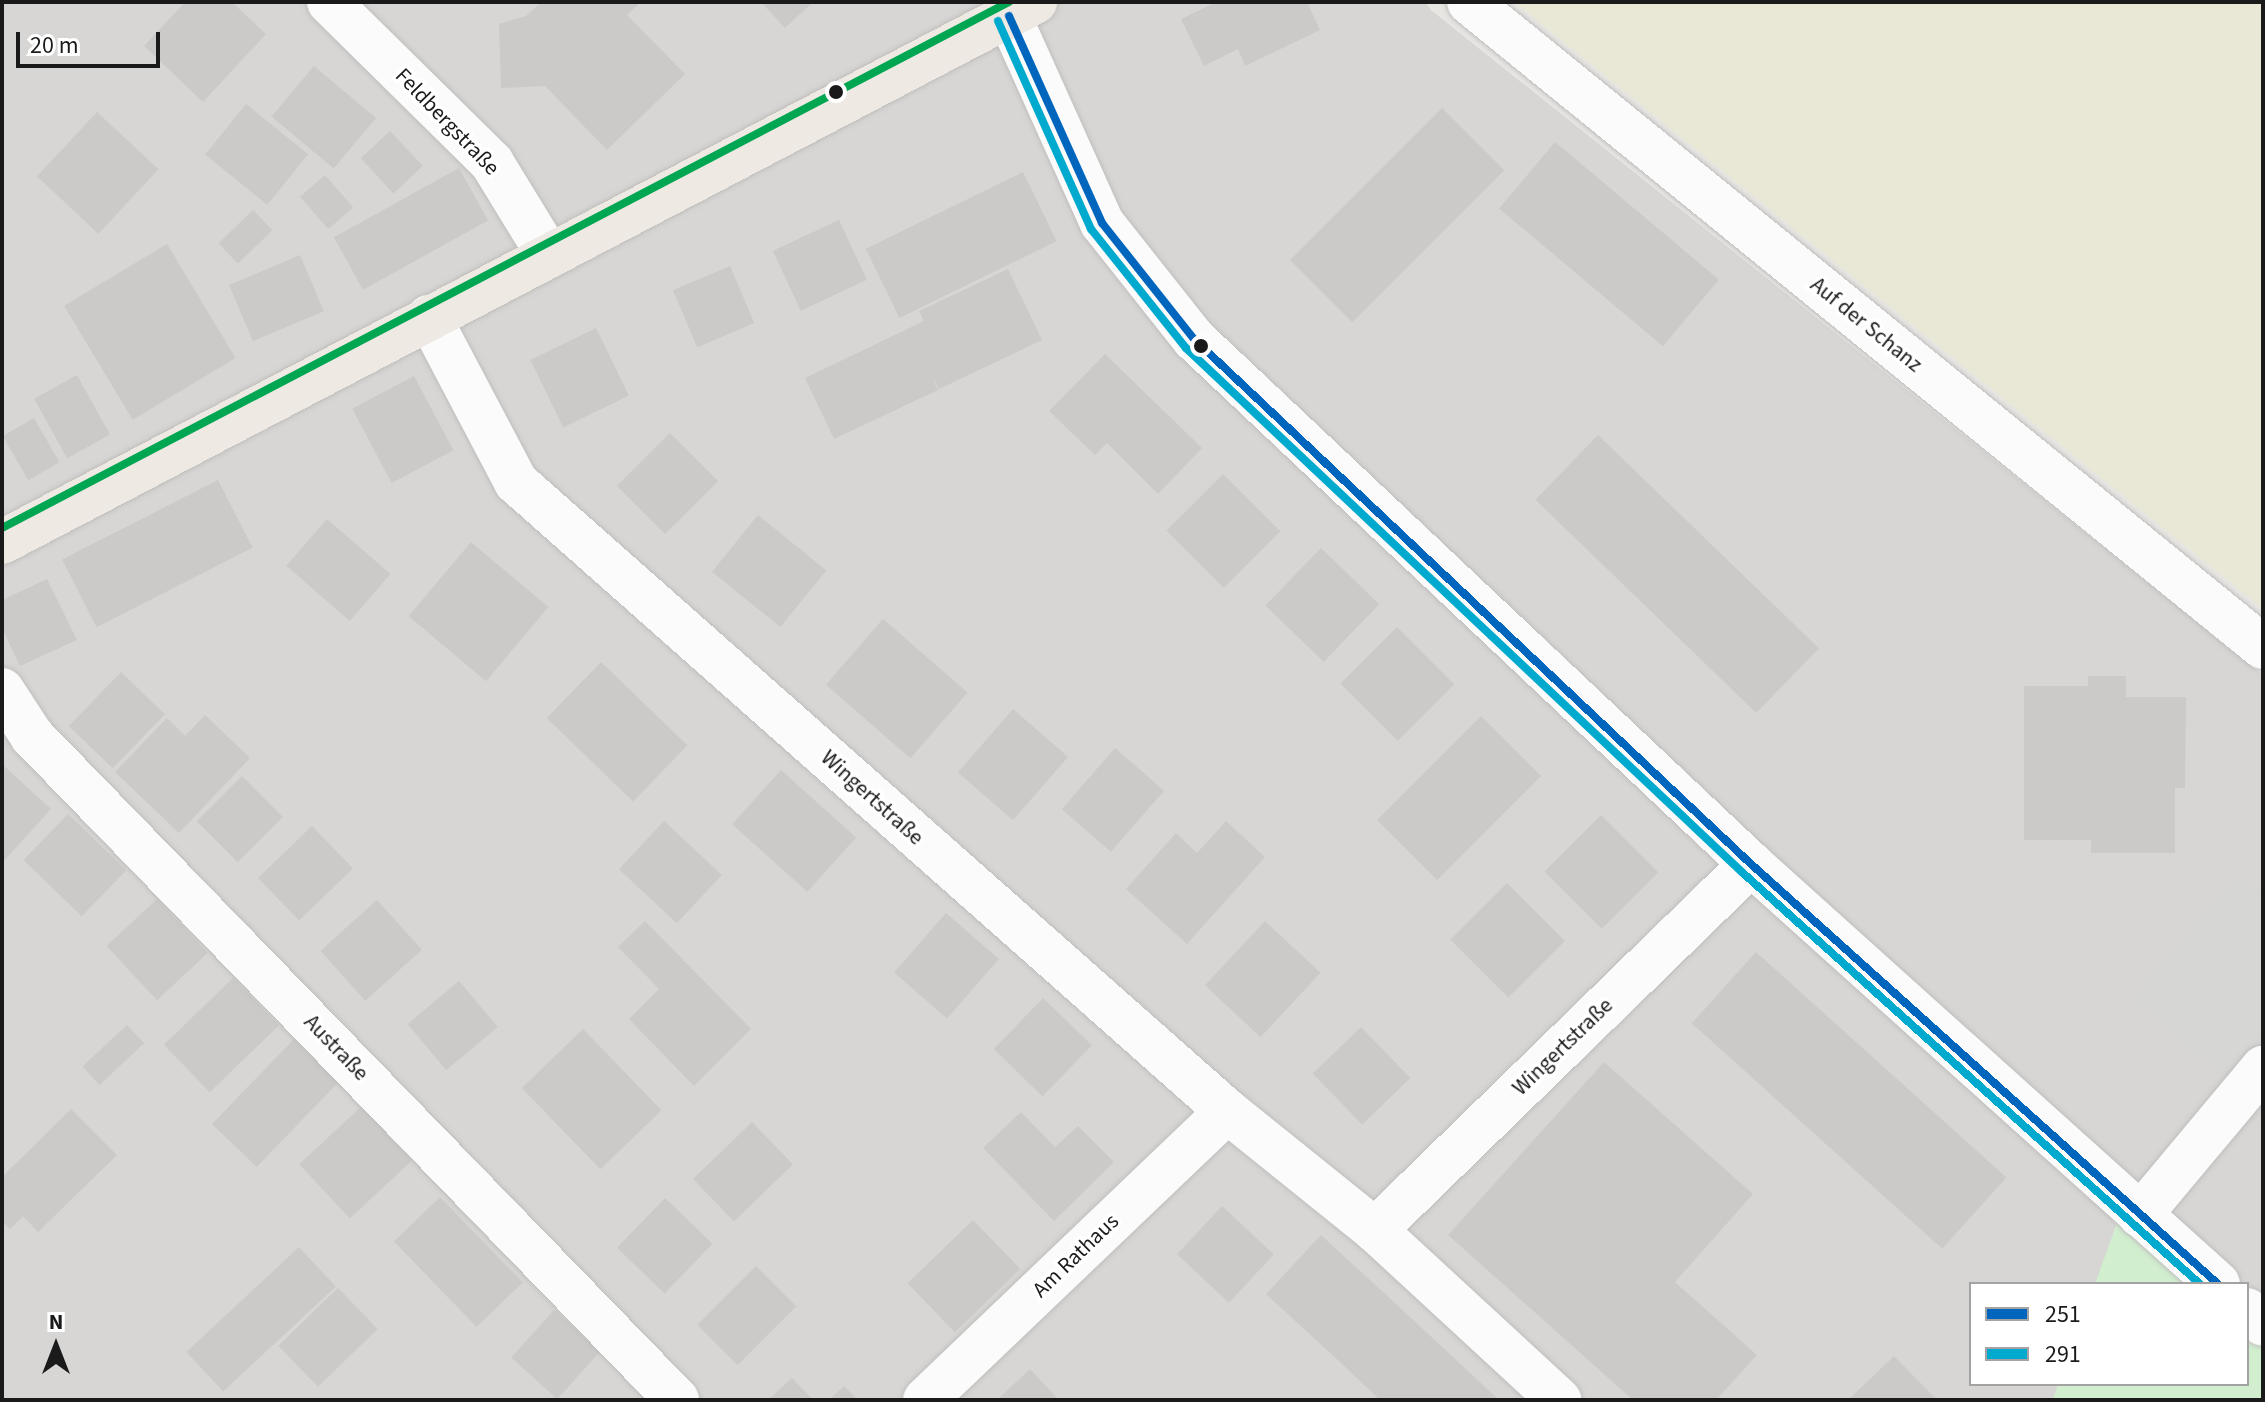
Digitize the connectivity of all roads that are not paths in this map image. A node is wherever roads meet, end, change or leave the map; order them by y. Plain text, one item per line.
1 (329, 2) edge
2 (1469, 2) edge
3 (1022, 9) edge
4 (549, 256) junction
5 (429, 317) junction
6 (2, 542) edge
7 (2263, 647) edge
8 (2, 690) edge
9 (1751, 864) junction
10 (2263, 1068) edge
11 (1227, 1111) junction
12 (2140, 1215) junction
13 (1375, 1230) junction
14 (2216, 1282) edge
15 (677, 1400) edge
16 (925, 1400) edge
17 (1559, 1400) edge

1 - 4 street, Feldbergstraße
2 - 7 street, Auf der Schanz
3 - 4 main road
3 - 9 street
4 - 5 main road
5 - 6 main road
5 - 11 street, Wingertstraße
8 - 15 street, Austraße
9 - 12 street
9 - 13 street, Wingertstraße
10 - 12 street
11 - 13 street, Wingertstraße
11 - 16 street, Am Rathaus
12 - 14 street
13 - 17 street, Wingertstraße

